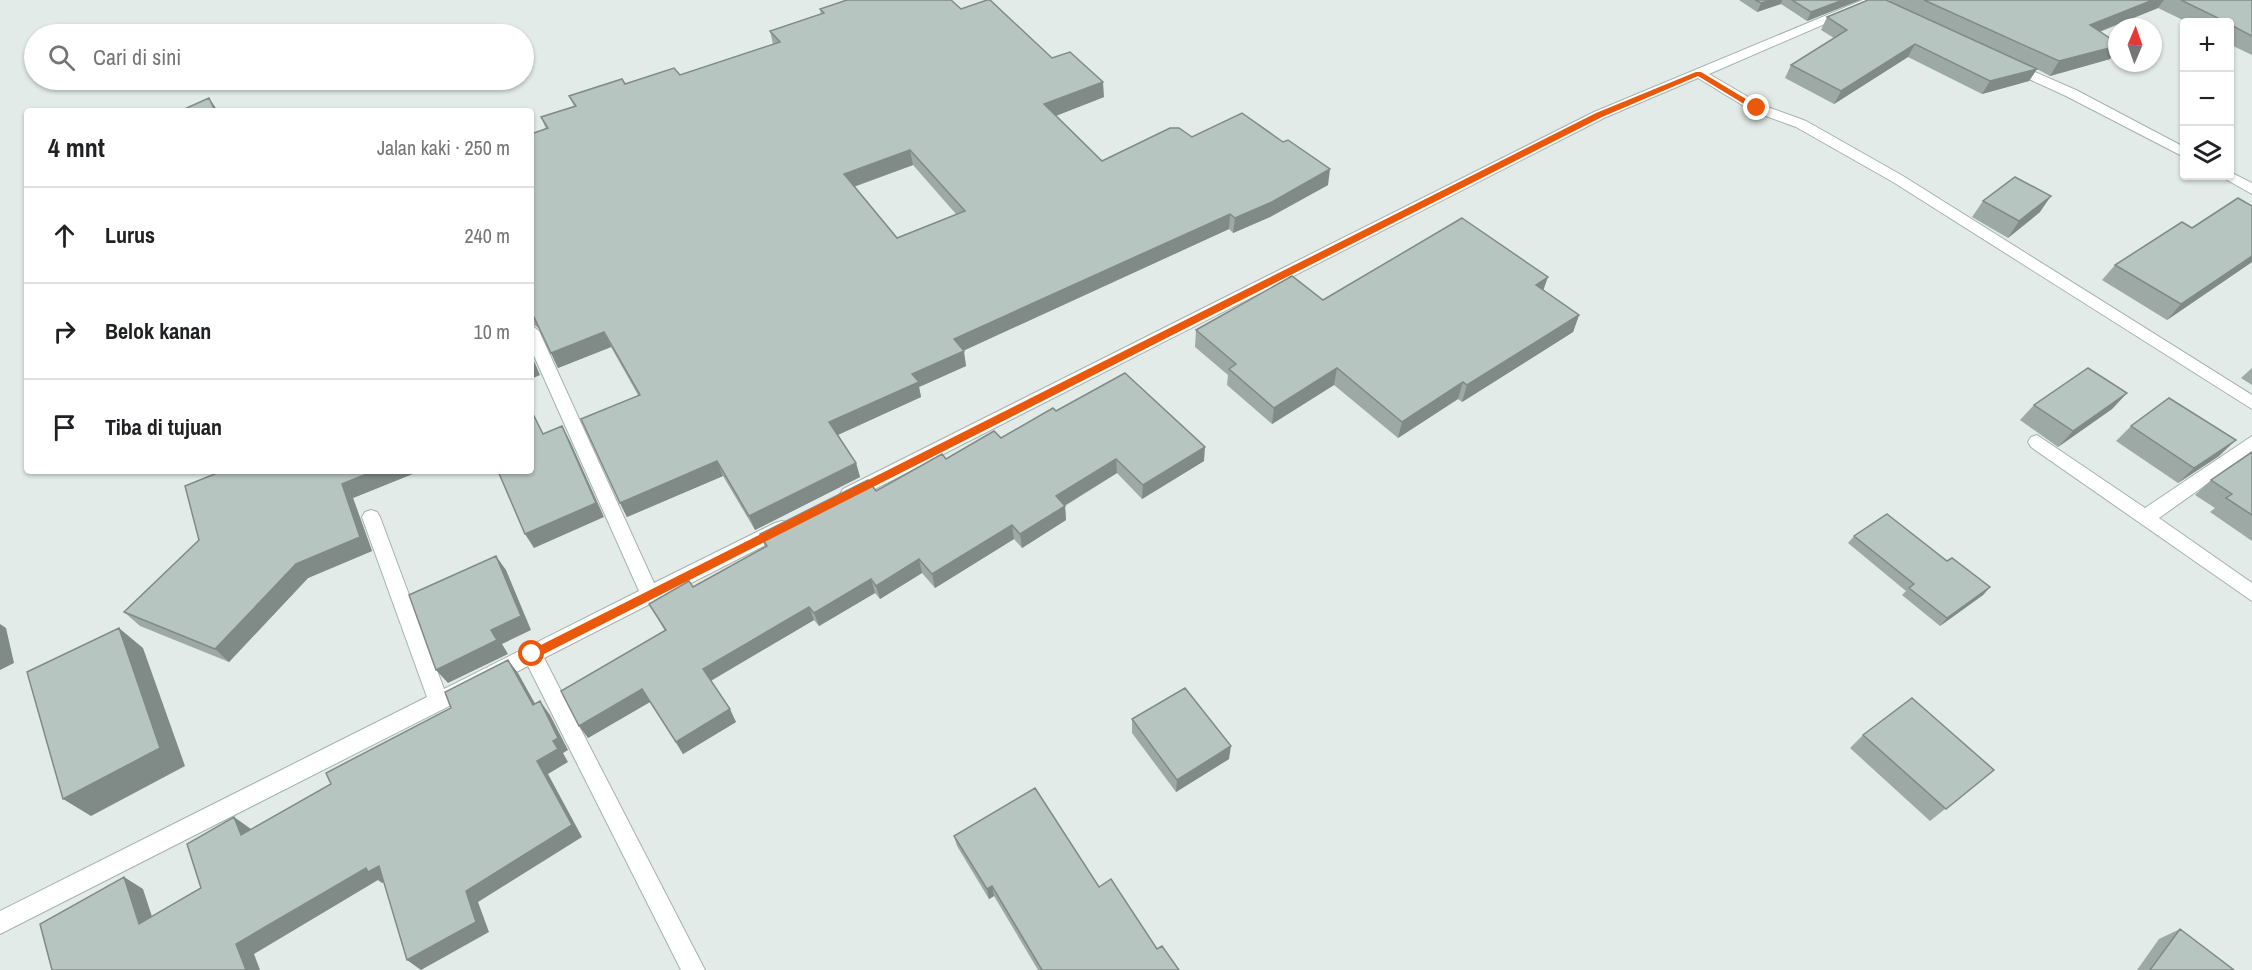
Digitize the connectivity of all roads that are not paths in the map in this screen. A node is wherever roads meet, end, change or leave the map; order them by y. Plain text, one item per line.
1 (1876, 2) edge
2 (1997, 60) edge
3 (1699, 73) junction
4 (2180, 151) edge
5 (2234, 180) edge
6 (2252, 189) edge
7 (534, 338) edge
8 (2252, 403) edge
9 (2037, 442) dead end
10 (2252, 443) edge
11 (831, 503) edge
12 (371, 517) dead end
13 (2145, 518) junction
14 (799, 519) edge
15 (2252, 593) edge
16 (650, 595) junction
17 (532, 654) junction
18 (439, 702) junction
19 (0, 923) edge
20 (693, 970) edge

1 - 3 street
2 - 4 street
3 - 8 street
3 - 11 street
5 - 6 street
7 - 16 street
9 - 13 street
10 - 13 street
12 - 18 street
13 - 15 street
14 - 16 street
16 - 17 street
17 - 18 street
17 - 20 street
18 - 19 street

